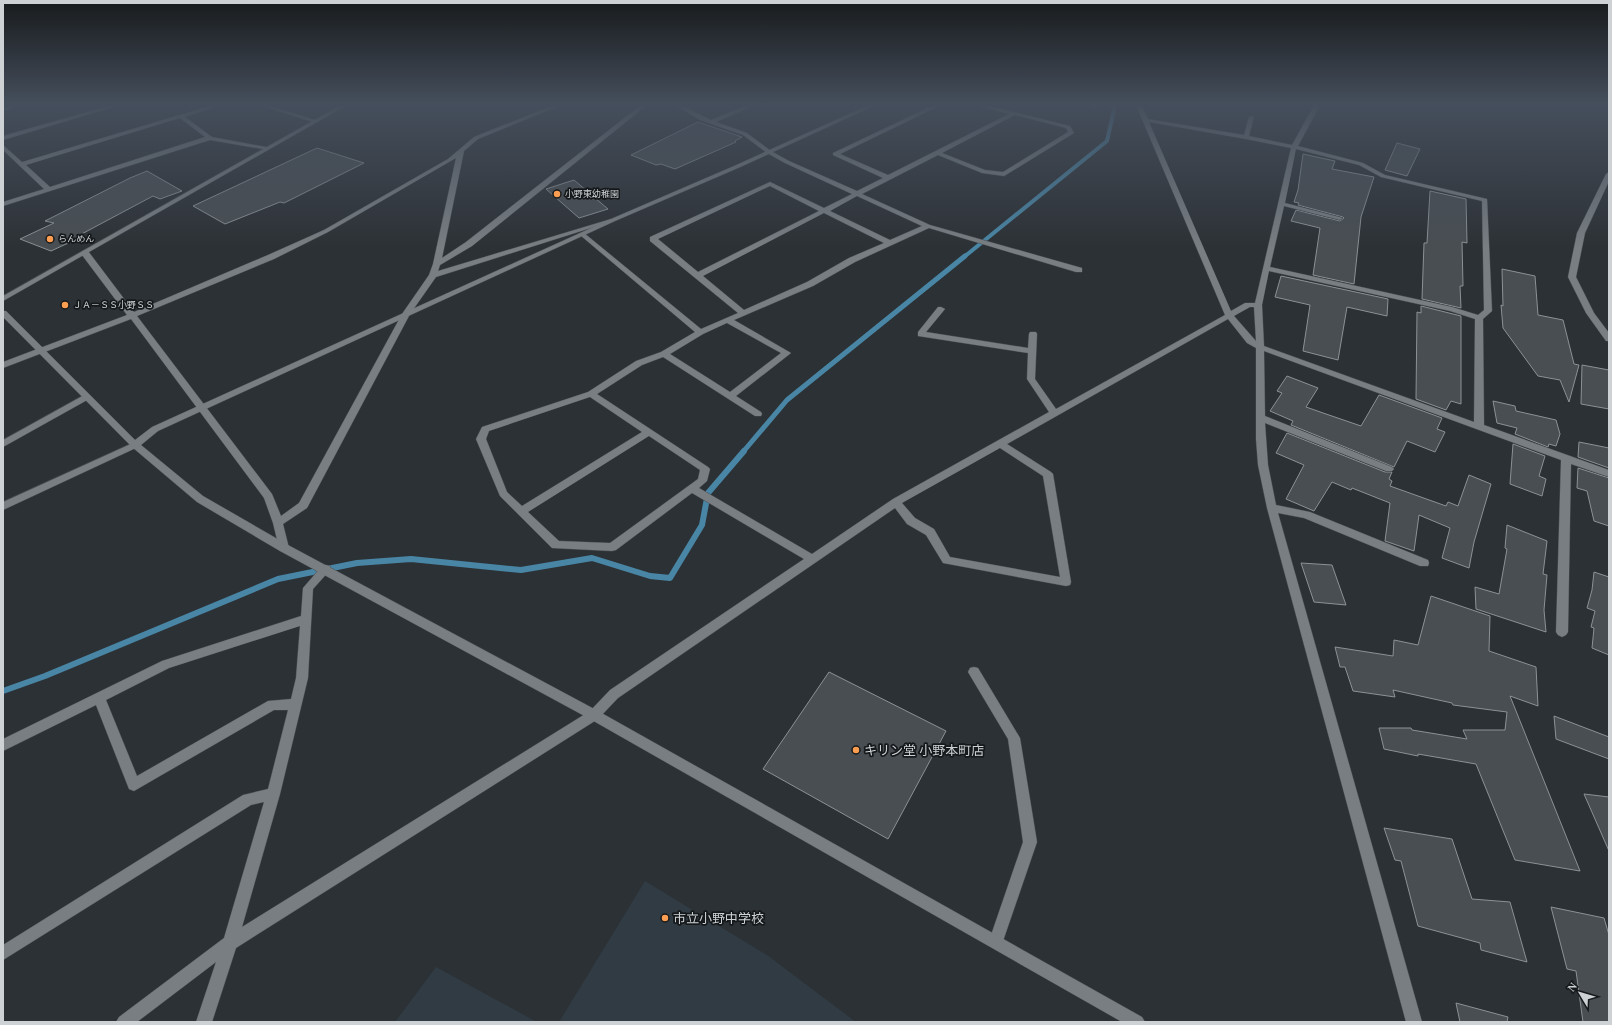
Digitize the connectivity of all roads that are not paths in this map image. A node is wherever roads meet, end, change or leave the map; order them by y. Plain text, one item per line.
1 (9, 153) edge
2 (58, 153) edge
3 (163, 153) edge
4 (261, 153) edge
5 (459, 153) edge
6 (461, 153) edge
7 (584, 153) edge
8 (767, 153) edge
9 (771, 153) edge
10 (837, 153) edge
11 (938, 153) joint
12 (1039, 153) edge
13 (1159, 153) edge
14 (1293, 153) edge
15 (1317, 153) edge
16 (21, 164) junction
17 (1609, 174) edge
18 (889, 178) junction
19 (48, 189) junction
20 (858, 194) junction
21 (3, 204) edge
22 (1282, 204) junction
23 (825, 211) junction
24 (1340, 218) dead end
25 (613, 220) junction
26 (928, 226) junction
27 (582, 234) junction
28 (890, 243) junction
29 (85, 253) junction
30 (437, 264) junction
31 (1266, 268) junction
32 (1079, 270) dead end
33 (433, 275) junction
34 (697, 276) junction
35 (3, 299) edge
36 (1258, 305) junction
37 (941, 309) dead end
38 (3, 313) edge
39 (743, 313) junction
40 (406, 314) junction
41 (1229, 315) junction
42 (131, 316) junction
43 (1479, 318) junction
44 (728, 320) junction
45 (700, 332) junction
46 (1033, 334) dead end
47 (1609, 338) edge
48 (1260, 347) junction
49 (1032, 350) junction
50 (40, 351) junction
51 (664, 354) junction
52 (3, 365) edge
53 (591, 394) junction
54 (730, 396) junction
55 (86, 397) junction
56 (201, 408) junction
57 (1054, 413) junction
58 (758, 414) dead end
59 (1260, 418) junction
60 (1479, 427) junction
61 (649, 432) junction
62 (1000, 443) junction
63 (3, 444) edge
64 (135, 445) junction
65 (1566, 459) junction
66 (1389, 469) dead end
67 (1609, 474) edge
68 (691, 488) junction
69 (896, 502) junction
70 (3, 506) edge
71 (1272, 508) junction
72 (521, 511) junction
73 (278, 523) junction
74 (284, 548) junction
75 (812, 559) junction
76 (1424, 563) dead end
77 (326, 569) junction
78 (306, 619) junction
79 (1562, 632) dead end
80 (974, 672) dead end
81 (99, 698) junction
82 (295, 704) junction
83 (594, 715) junction
84 (3, 745) edge
85 (273, 794) junction
86 (996, 942) junction
87 (230, 943) junction
88 (3, 953) edge
89 (124, 1022) edge
90 (204, 1022) edge
91 (1137, 1022) edge
92 (1414, 1022) edge

1 - 16 street
2 - 16 street
3 - 19 street
4 - 29 street
5 - 42 street
6 - 30 street
7 - 30 street
8 - 25 street
9 - 20 street
10 - 18 street
11 - 12 street
11 - 18 street
13 - 41 street
14 - 22 street
15 - 43 street
16 - 19 street
17 - 47 street
18 - 20 street
19 - 21 street
20 - 23 street
20 - 26 street
22 - 24 street
22 - 31 street
23 - 28 street
23 - 34 street
23 - 34 street
25 - 27 street
25 - 33 street
26 - 28 street
26 - 32 street
27 - 40 street
27 - 45 street
28 - 39 street
29 - 35 street
29 - 42 street
30 - 33 street
31 - 36 street
31 - 43 street
33 - 40 street
34 - 39 street
36 - 41 street
36 - 48 street
37 - 49 street
38 - 50 street
39 - 44 street
40 - 56 street
40 - 73 street
41 - 48 street
41 - 57 street
42 - 50 street
42 - 56 street
43 - 60 street
44 - 45 street
44 - 54 street
45 - 51 street
46 - 49 street
48 - 59 street
48 - 60 street
49 - 57 street
50 - 52 street
50 - 55 street
51 - 53 street
51 - 54 street
53 - 61 street
53 - 72 street
54 - 58 street
55 - 63 street
55 - 64 street
56 - 64 street
56 - 73 street
57 - 62 street
59 - 66 street
59 - 71 street
60 - 65 street
61 - 68 street
61 - 72 street
62 - 69 street
62 - 69 street
64 - 70 street
64 - 74 street
65 - 67 street
65 - 79 street
68 - 72 street
68 - 75 street
69 - 75 street
71 - 76 street
71 - 92 street
73 - 74 street
74 - 77 street
75 - 83 street
77 - 78 street
77 - 83 street
78 - 81 street
78 - 82 street
80 - 86 street
81 - 82 street
81 - 84 street
82 - 85 street
83 - 86 street
83 - 87 street
85 - 87 street
85 - 88 street
86 - 91 street
87 - 89 street
87 - 90 street

